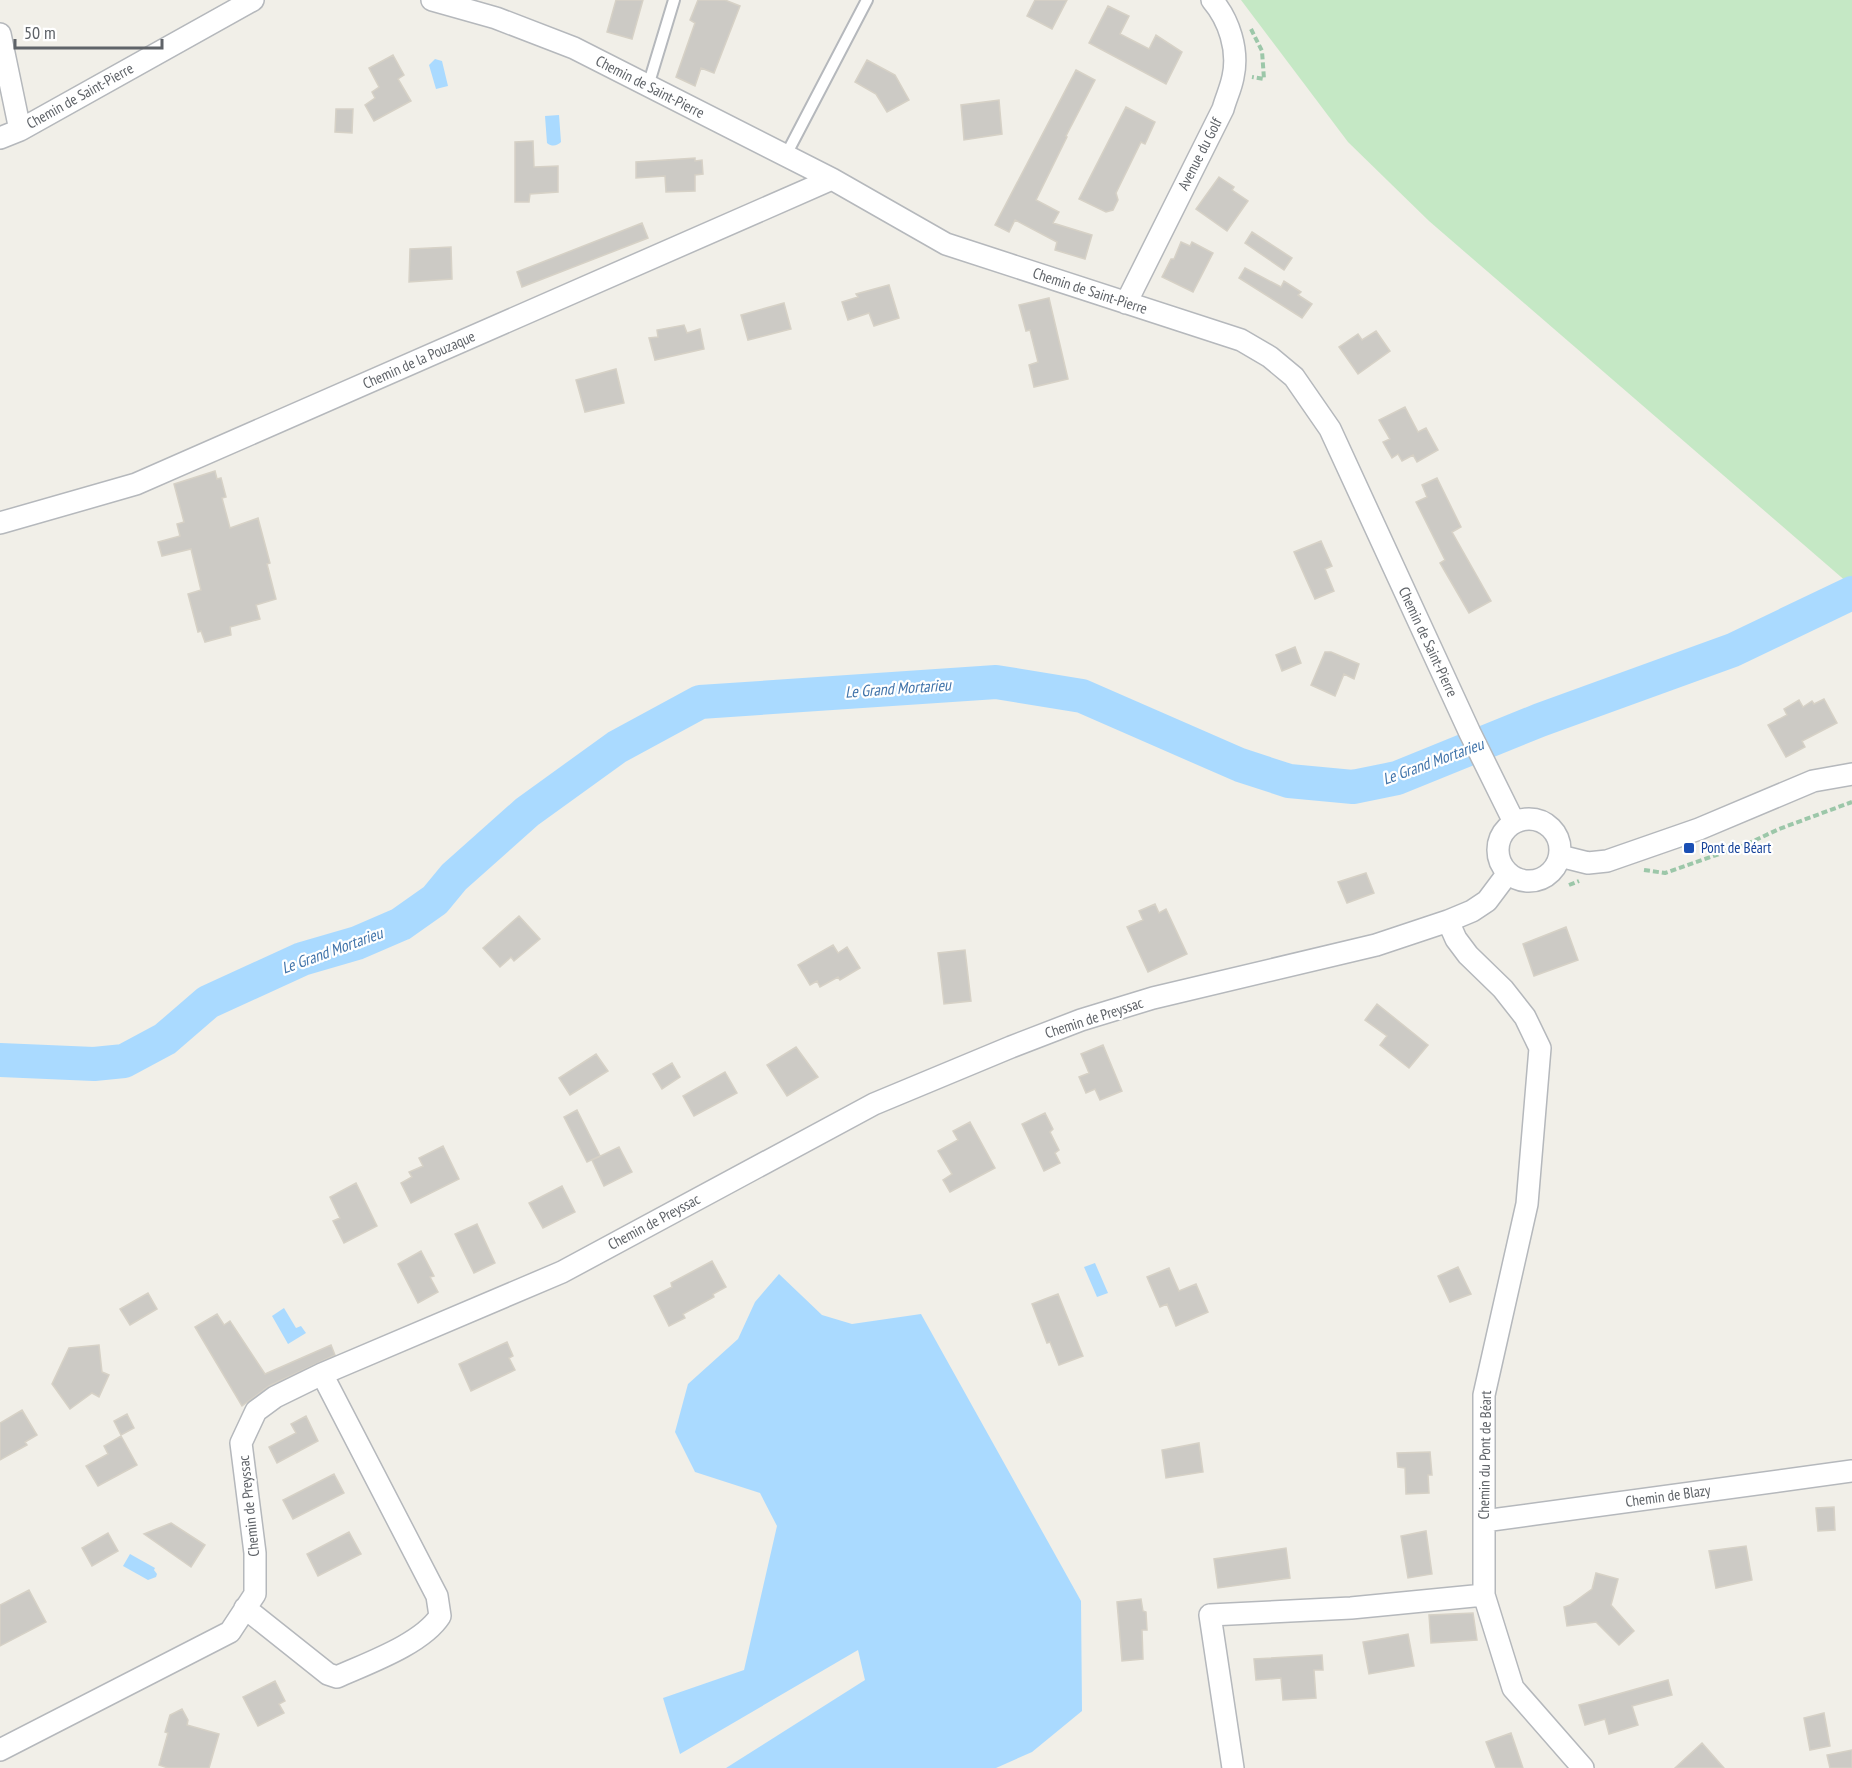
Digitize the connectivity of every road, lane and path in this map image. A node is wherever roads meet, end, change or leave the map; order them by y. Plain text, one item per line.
1 (253, 0) edge
2 (432, 0) edge
3 (674, 0) edge
4 (867, 0) edge
5 (1212, 0) edge
6 (0, 34) edge
7 (648, 86) junction
8 (20, 130) junction
9 (0, 138) edge
10 (786, 156) junction
11 (832, 179) junction
12 (1126, 303) junction
13 (0, 523) edge
14 (1852, 774) edge
15 (1852, 802) edge
16 (1514, 822) junction
17 (1560, 856) junction
18 (1635, 868) dead end
19 (1508, 873) junction
20 (1585, 879) dead end
21 (1569, 885) dead end
22 (1448, 921) junction
23 (322, 1374) junction
24 (1852, 1471) edge
25 (1484, 1521) junction
26 (1484, 1595) junction
27 (245, 1608) junction
28 (0, 1750) edge
29 (1233, 1768) edge
30 (1582, 1768) edge

1 - 8 street, Chemin de Saint-Pierre
2 - 7 street, Chemin de Saint-Pierre
3 - 7 lane
4 - 10 lane
5 - 12 street, Avenue du Golf
6 - 8 street
7 - 10 street, Chemin de Saint-Pierre
8 - 9 street, Chemin de Saint-Pierre
10 - 11 street, Chemin de Saint-Pierre
11 - 12 street, Chemin de Saint-Pierre
11 - 13 street, Chemin de la Pouzaque
12 - 16 street, Chemin de Saint-Pierre
14 - 17 street
15 - 18 path
16 - 17 street
16 - 19 street
17 - 19 street
19 - 22 street, Chemin de Preyssac
20 - 21 path
22 - 23 street, Chemin de Preyssac
22 - 25 street, Chemin du Pont de Béart
23 - 27 street, Chemin de Preyssac
23 - 27 street
24 - 25 street, Chemin de Blazy
25 - 26 street, Chemin du Pont de Béart
26 - 29 street
26 - 30 street, Chemin du Pont de Béart
27 - 28 street, Chemin de Preyssac

